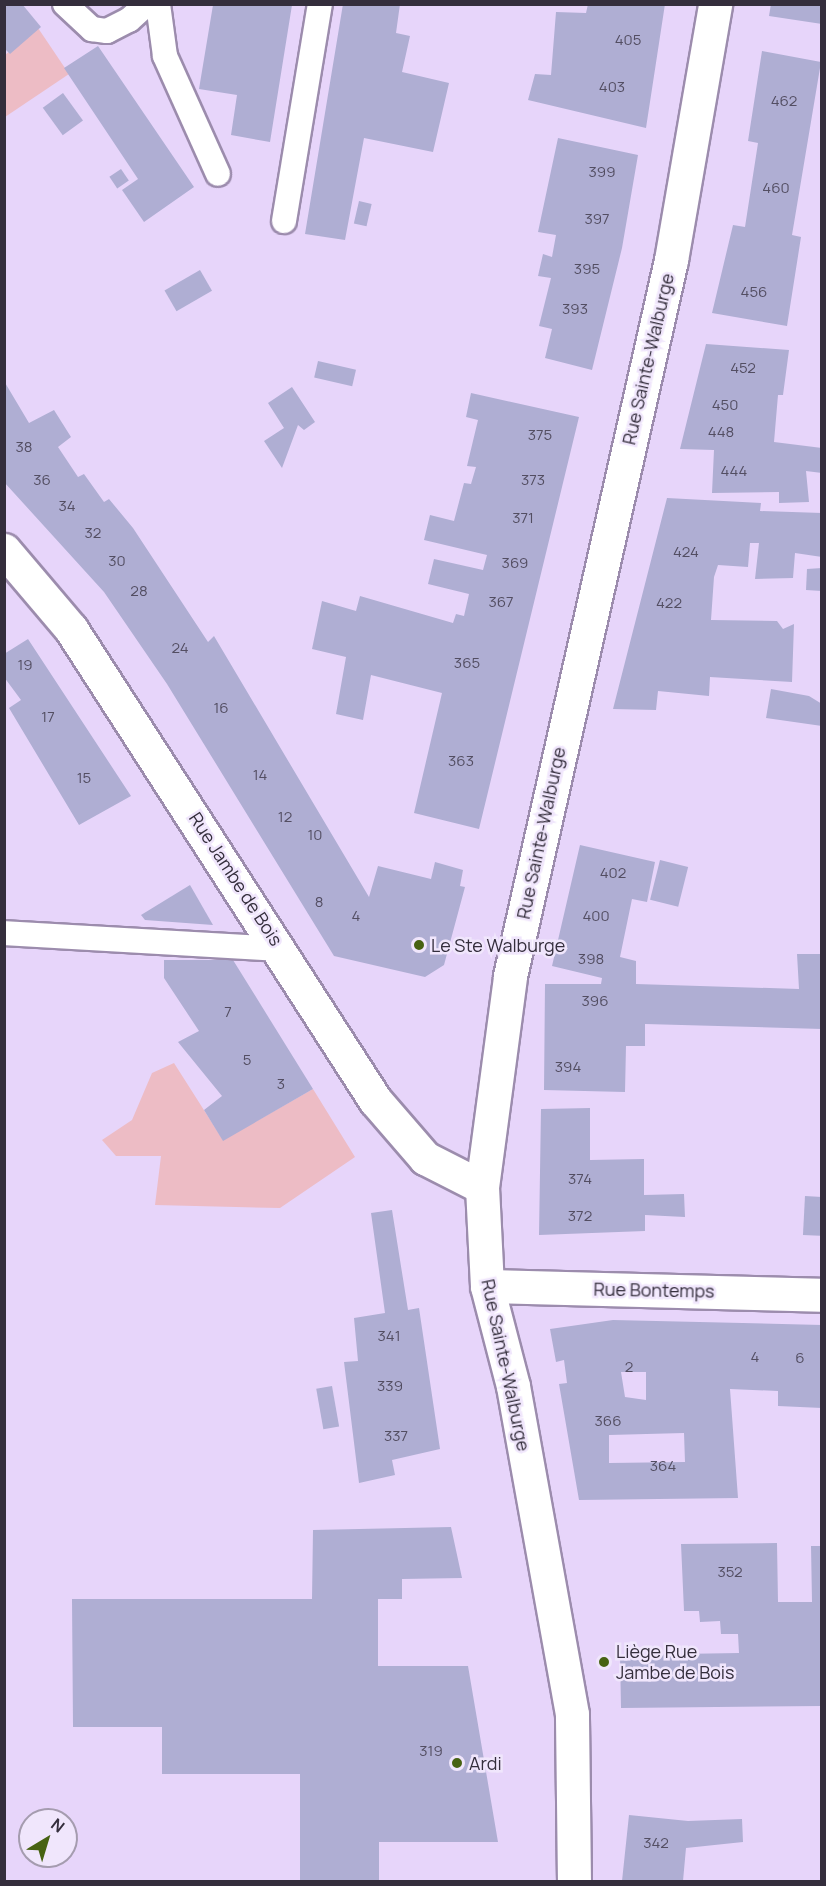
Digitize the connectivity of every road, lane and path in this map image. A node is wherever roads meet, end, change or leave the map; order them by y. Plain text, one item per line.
1 (65, 4) edge
2 (147, 4) edge
3 (158, 4) edge
4 (320, 4) edge
5 (715, 4) edge
6 (218, 174) dead end
7 (284, 221) dead end
8 (4, 550) edge
9 (4, 933) edge
10 (282, 949) junction
11 (482, 1187) junction
12 (487, 1286) junction
13 (822, 1295) edge
14 (574, 1881) edge

1 - 2 lane
3 - 6 lane
4 - 7 lane
5 - 11 main road, Rue Sainte-Walburge
8 - 10 main road, Rue Jambe de Bois
9 - 10 lane
10 - 11 main road, Rue Jambe de Bois
11 - 12 main road, Rue Sainte-Walburge
12 - 13 main road, Rue Bontemps
12 - 14 main road, Rue Sainte-Walburge

